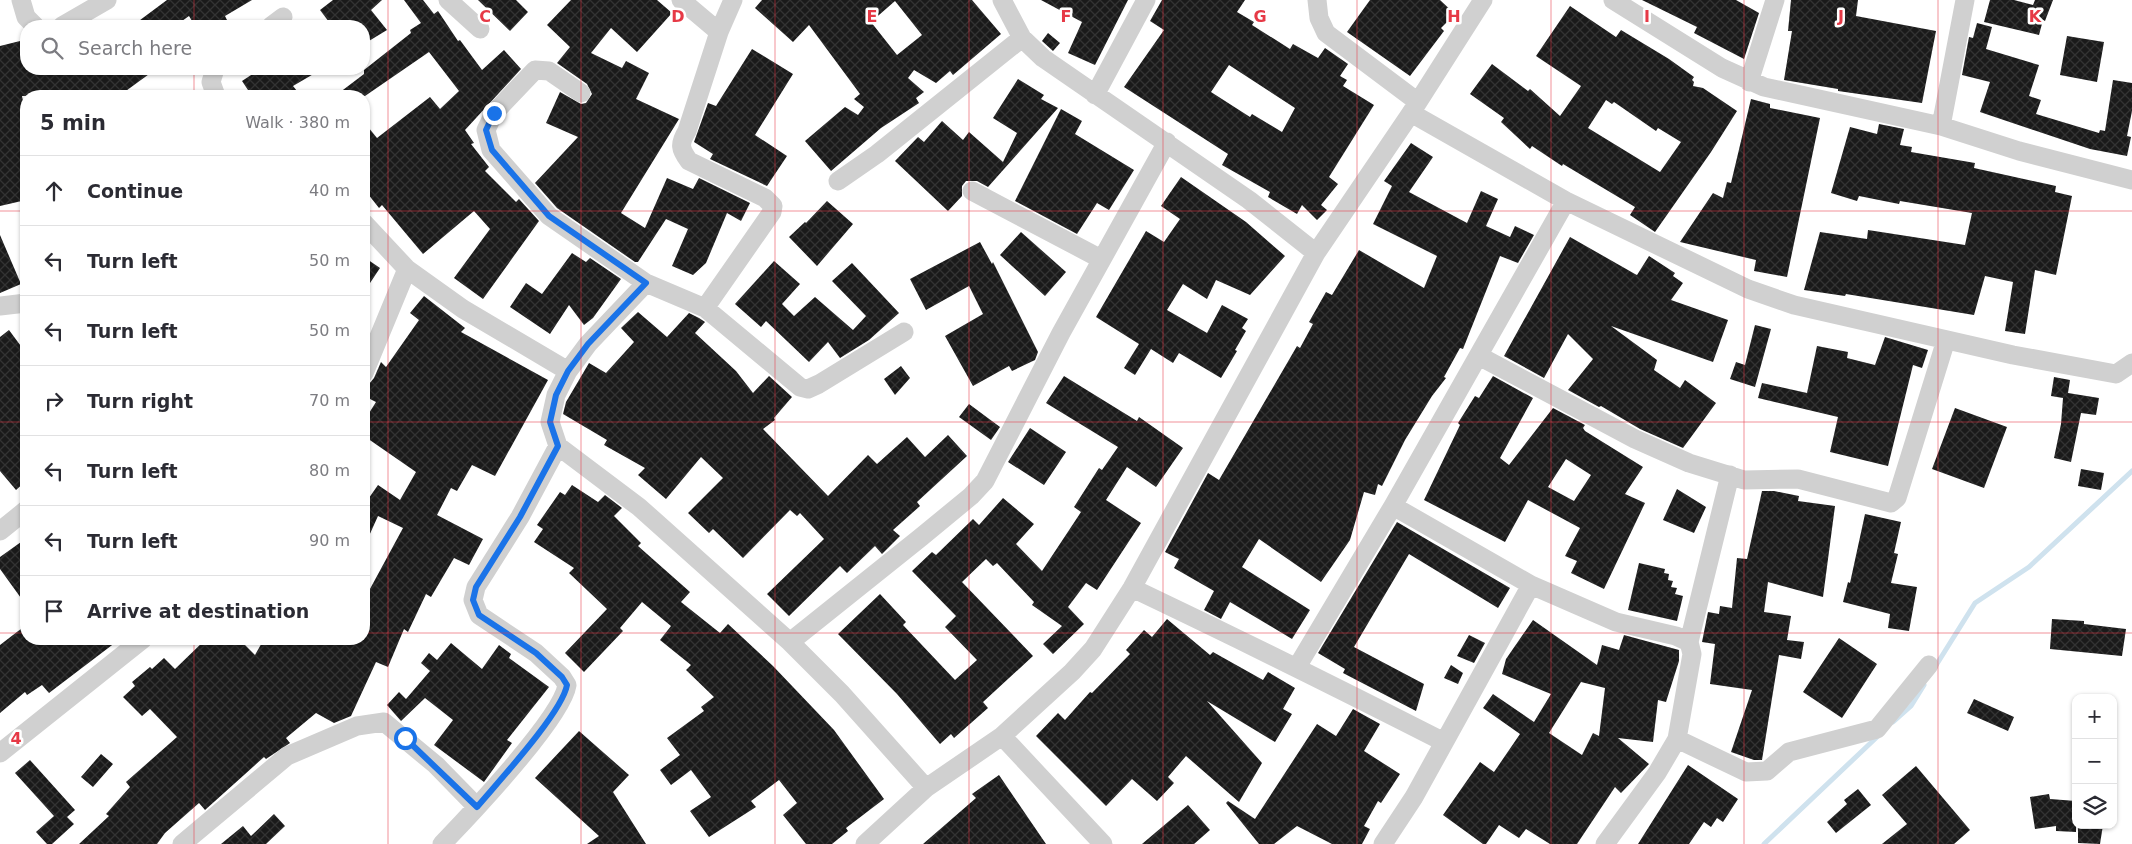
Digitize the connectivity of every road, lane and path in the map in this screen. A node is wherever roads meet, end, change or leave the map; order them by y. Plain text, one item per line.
1 (21, 0) edge
2 (107, 0) edge
3 (448, 0) edge
4 (681, 0) edge
5 (733, 0) edge
6 (1002, 0) edge
7 (1146, 0) edge
8 (1317, 0) edge
9 (1482, 0) edge
10 (1613, 0) edge
11 (1775, 0) edge
12 (1965, 0) edge
13 (29, 20) edge
14 (72, 20) edge
15 (480, 29) dead end
16 (719, 32) junction
17 (1022, 38) junction
18 (213, 75) edge
19 (1749, 82) junction
20 (214, 90) edge
21 (582, 93) dead end
22 (1095, 95) junction
23 (1415, 108) junction
24 (1942, 126) junction
25 (1167, 142) junction
26 (2132, 180) edge
27 (838, 181) dead end
28 (972, 191) dead end
29 (1566, 202) junction
30 (370, 230) edge
31 (1316, 253) junction
32 (1101, 259) junction
33 (406, 269) junction
34 (646, 283) junction
35 (20, 304) edge
36 (0, 306) edge
37 (704, 308) junction
38 (904, 332) dead end
39 (1946, 340) junction
40 (1479, 356) junction
41 (370, 359) edge
42 (2132, 363) edge
43 (568, 371) junction
44 (558, 446) junction
45 (1730, 475) junction
46 (1393, 506) junction
47 (20, 515) edge
48 (0, 531) edge
49 (1531, 585) junction
50 (1132, 588) junction
51 (790, 642) junction
52 (1689, 642) junction
53 (135, 645) edge
54 (1928, 665) dead end
55 (1298, 667) junction
56 (1002, 736) junction
57 (1677, 739) junction
58 (1444, 742) junction
59 (0, 753) edge
60 (926, 788) junction
61 (477, 807) junction
62 (182, 844) edge
63 (442, 844) edge
64 (865, 844) edge
65 (1103, 844) edge
66 (1383, 844) edge
67 (1605, 844) edge

1 - 13 street
2 - 14 street
3 - 15 street
4 - 16 street
5 - 16 street
6 - 17 street
7 - 22 street
8 - 23 street
9 - 23 street
10 - 19 street
11 - 19 street
12 - 24 street
16 - 37 street
17 - 22 street
17 - 27 street
18 - 20 street
19 - 24 street
21 - 34 street
22 - 25 street
23 - 29 street
23 - 31 street
24 - 26 street
25 - 31 street
25 - 32 street
28 - 32 street
29 - 39 street
29 - 40 street
30 - 33 street
31 - 50 street
32 - 51 street
33 - 41 street
33 - 43 street
34 - 37 street
34 - 43 street
35 - 36 street
37 - 38 street
39 - 42 street
39 - 45 street
40 - 45 street
40 - 46 street
43 - 44 street
44 - 51 street
44 - 61 street
45 - 52 street
46 - 49 street
46 - 55 street
47 - 48 street
49 - 52 street
49 - 58 street
50 - 55 street
50 - 56 street
51 - 60 street
52 - 57 street
53 - 59 street
54 - 57 street
55 - 58 street
56 - 60 street
56 - 65 street
57 - 67 street
58 - 66 street
60 - 64 street
61 - 62 street
61 - 63 street

